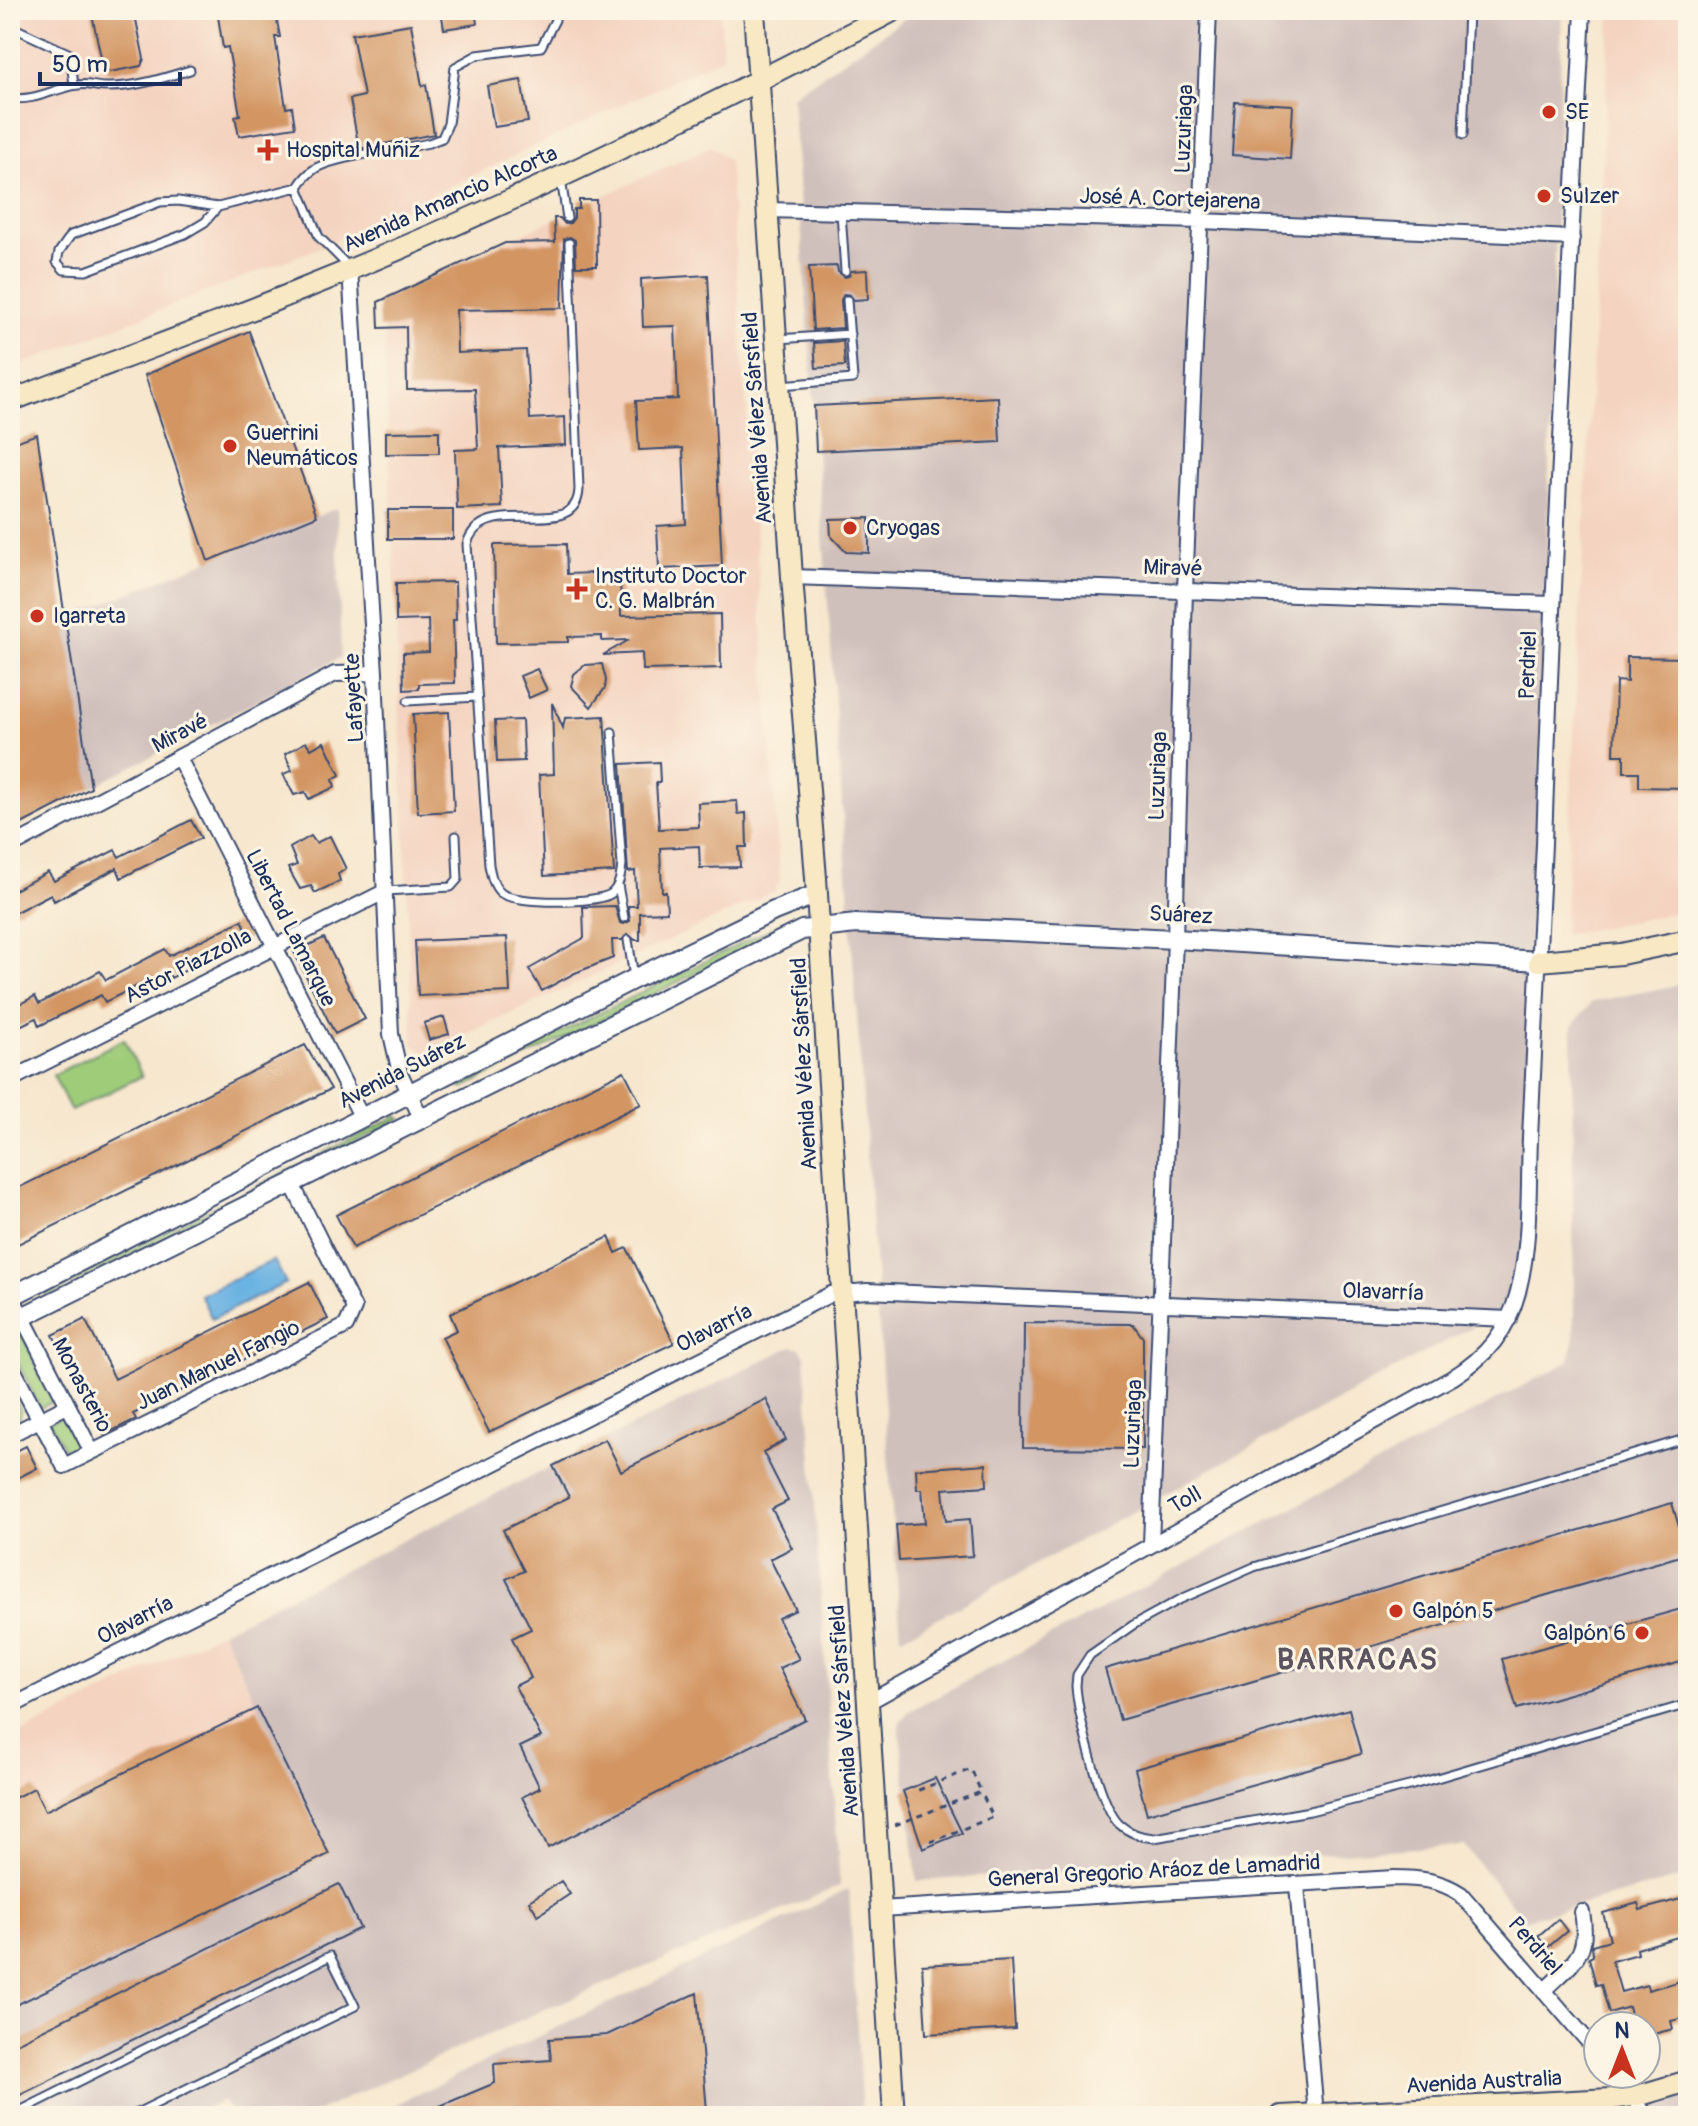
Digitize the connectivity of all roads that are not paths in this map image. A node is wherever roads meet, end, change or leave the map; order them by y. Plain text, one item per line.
1 (555, 10) edge
2 (754, 10) edge
3 (895, 10) edge
4 (1209, 10) edge
5 (1468, 10) edge
6 (1583, 10) edge
7 (10, 26) edge
8 (190, 70) dead end
9 (759, 81) junction
10 (74, 85) junction
11 (10, 98) edge
12 (1463, 135) dead end
13 (560, 177) junction
14 (298, 187) junction
15 (218, 207) junction
16 (767, 210) junction
17 (841, 212) junction
18 (567, 218) dead end
19 (1202, 221) junction
20 (1572, 238) junction
21 (569, 243) dead end
22 (350, 269) junction
23 (845, 271) dead end
24 (847, 300) dead end
25 (850, 334) junction
26 (776, 339) junction
27 (779, 385) junction
28 (11, 397) edge
29 (792, 577) junction
30 (1185, 590) junction
31 (1552, 604) junction
32 (375, 673) junction
33 (477, 697) junction
34 (408, 701) dead end
35 (612, 732) dead end
36 (179, 758) junction
37 (456, 836) dead end
38 (10, 847) edge
39 (618, 884) junction
40 (386, 891) junction
41 (817, 894) junction
42 (624, 918) dead end
43 (820, 927) junction
44 (1175, 939) junction
45 (628, 940) dead end
46 (1688, 940) edge
47 (276, 947) junction
48 (1539, 961) junction
49 (634, 979) junction
50 (10, 1080) edge
51 (409, 1095) junction
52 (362, 1118) junction
53 (422, 1120) junction
54 (292, 1184) junction
55 (842, 1292) junction
56 (10, 1295) edge
57 (1160, 1305) junction
58 (1509, 1319) junction
59 (16, 1320) edge
60 (10, 1363) edge
61 (67, 1406) junction
62 (40, 1420) junction
63 (10, 1435) edge
64 (1688, 1438) edge
65 (92, 1452) junction
66 (1151, 1544) junction
67 (867, 1703) junction
68 (1688, 1704) edge
69 (10, 1707) edge
70 (1430, 1880) joint
71 (1297, 1885) junction
72 (880, 1909) junction
73 (1582, 1912) dead end
74 (1544, 1991) junction
75 (1582, 2035) edge
76 (1688, 2081) edge
77 (1629, 2090) edge
78 (1634, 2096) junction
79 (1316, 2115) edge
80 (10, 2116) edge
81 (131, 2116) edge
82 (894, 2116) edge
83 (1281, 2116) edge
84 (1646, 2116) edge

1 - 14 lane
2 - 9 main road, Avenida Vélez Sársfield
3 - 9 main road, Avenida Amancio Alcorta
4 - 19 street, Luzuriaga
5 - 12 lane
6 - 20 street, Perdriel
7 - 10 lane
8 - 10 lane
9 - 13 main road, Avenida Amancio Alcorta
9 - 16 main road, Avenida Vélez Sársfield
10 - 11 lane
13 - 18 lane
13 - 22 main road, Avenida Amancio Alcorta
14 - 15 lane
14 - 22 lane
15 - 15 lane
16 - 17 street, José A. Cortejarena
16 - 26 main road, Avenida Vélez Sársfield
17 - 19 street, José A. Cortejarena
17 - 23 lane
19 - 20 street, José A. Cortejarena
19 - 30 street, Luzuriaga
20 - 31 street, Perdriel
21 - 33 lane
22 - 28 main road, Avenida Amancio Alcorta
22 - 32 street, Lafayette
24 - 25 lane
25 - 26 lane
25 - 27 lane
26 - 27 main road, Avenida Vélez Sársfield
27 - 29 main road, Avenida Vélez Sársfield
29 - 30 street, Miravé
29 - 41 main road, Avenida Vélez Sársfield
30 - 31 street, Miravé
30 - 44 street, Luzuriaga
31 - 48 street, Perdriel
32 - 36 street, Miravé
32 - 40 street, Lafayette
33 - 34 lane
33 - 39 lane
35 - 39 lane
36 - 38 street, Miravé
36 - 47 street, Libertad Lamarque
37 - 40 lane
39 - 42 lane
40 - 47 street, Astor Piazzolla
40 - 51 street, Lafayette
41 - 43 main road, Avenida Vélez Sársfield
41 - 49 street, Avenida Suárez
43 - 44 street, Suárez
43 - 53 street
43 - 55 main road, Avenida Vélez Sársfield
44 - 48 street, Suárez
44 - 57 street, Luzuriaga
45 - 49 lane
46 - 48 main road
47 - 50 street, Astor Piazzolla
47 - 52 street, Libertad Lamarque
48 - 58 street, Perdriel
49 - 51 street, Avenida Suárez
51 - 52 street, Avenida Suárez
51 - 53 street, Lafayette
52 - 56 street, Avenida Suárez
53 - 54 street
54 - 59 street
54 - 65 street, Juan Manuel Fangio
55 - 57 street, Olavarría
55 - 67 main road, Avenida Vélez Sársfield
55 - 69 street, Olavarría
56 - 59 street, Monasterio
57 - 58 street, Olavarría
57 - 66 street, Luzuriaga
58 - 66 street, Toll
59 - 61 street, Monasterio
60 - 62 street, Monasterio
61 - 62 street
61 - 65 street, Monasterio
62 - 63 street
62 - 65 street, Monasterio
64 - 68 lane
66 - 67 street, Toll
67 - 72 main road, Avenida Vélez Sársfield
70 - 71 street, General Gregorio Aráoz de Lamadrid
70 - 74 street, Perdriel
71 - 72 street, General Gregorio Aráoz de Lamadrid
71 - 79 street
72 - 82 main road, Avenida Vélez Sársfield
73 - 74 street
74 - 75 street, Perdriel
76 - 78 main road, Avenida Australia
77 - 78 street
78 - 79 main road, Avenida Australia
78 - 84 street
79 - 83 main road, Avenida Australia
80 - 81 lane

